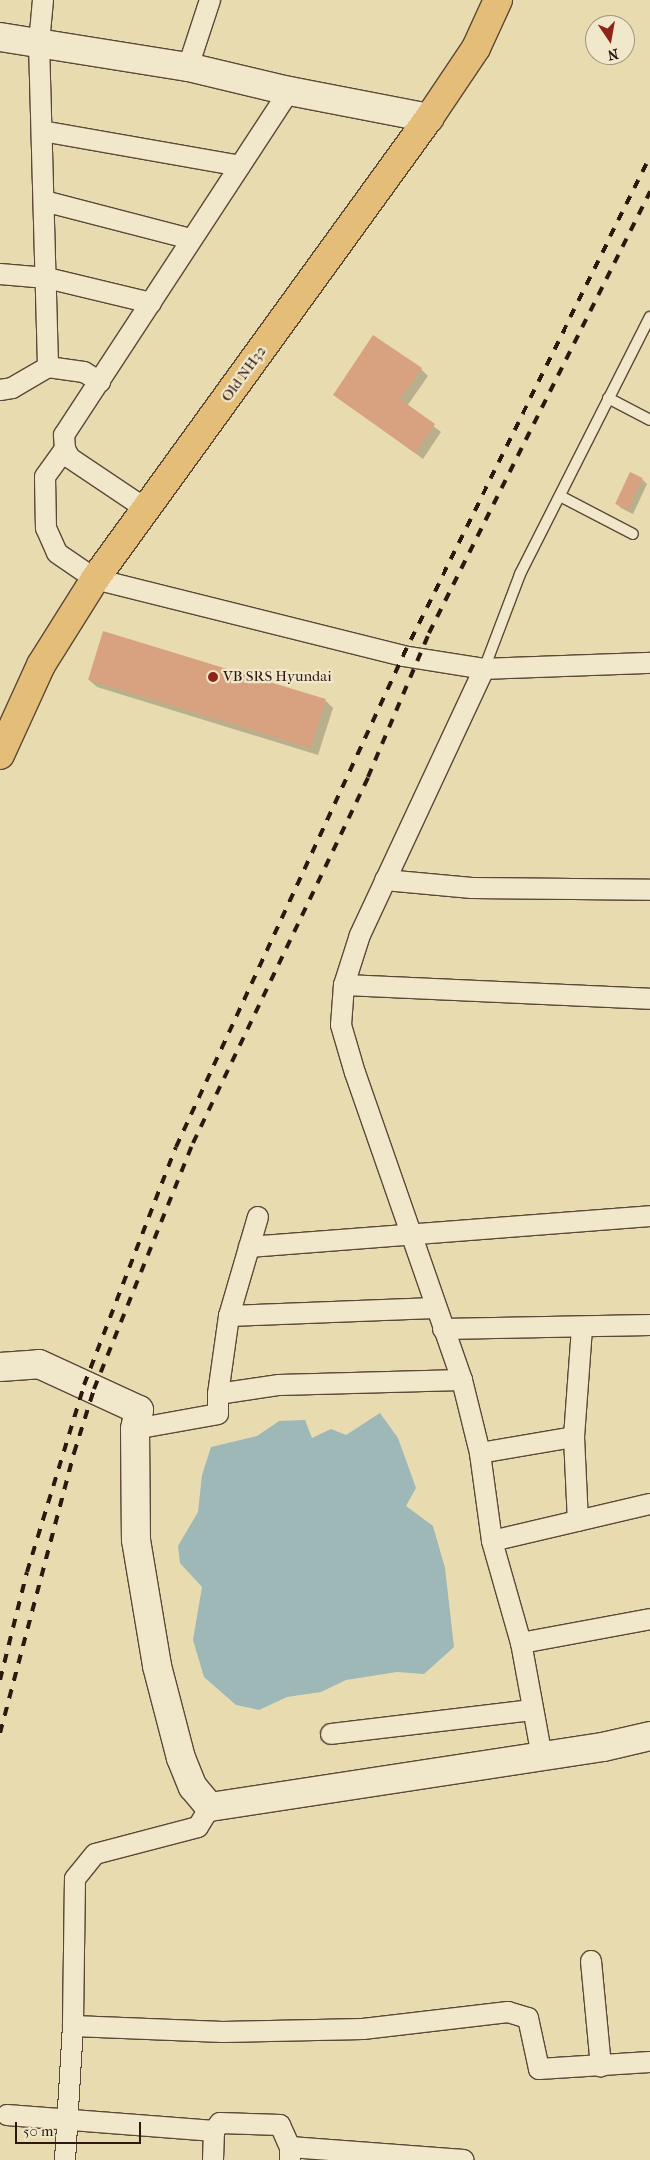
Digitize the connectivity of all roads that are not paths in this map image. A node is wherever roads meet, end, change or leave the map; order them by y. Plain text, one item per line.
1 (43, 0) edge
2 (210, 0) edge
3 (498, 0) edge
4 (0, 37) edge
5 (39, 43) junction
6 (188, 66) junction
7 (289, 91) junction
8 (429, 118) junction
9 (42, 131) junction
10 (240, 166) junction
11 (44, 201) junction
12 (191, 239) junction
13 (0, 274) edge
14 (47, 278) junction
15 (150, 303) junction
16 (650, 317) edge
17 (48, 367) junction
18 (100, 382) junction
19 (0, 390) edge
20 (608, 398) junction
21 (650, 420) edge
22 (65, 449) junction
23 (560, 496) junction
24 (146, 509) junction
25 (633, 534) dead end
26 (95, 579) junction
27 (650, 663) edge
28 (484, 669) junction
29 (0, 755) edge
30 (385, 880) junction
31 (650, 890) edge
32 (344, 985) junction
33 (650, 999) edge
34 (258, 1216) dead end
35 (650, 1216) edge
36 (412, 1236) junction
37 (249, 1247) junction
38 (435, 1308) junction
39 (229, 1316) junction
40 (650, 1325) edge
41 (582, 1327) junction
42 (443, 1330) junction
43 (0, 1367) edge
44 (462, 1380) junction
45 (218, 1394) junction
46 (135, 1429) junction
47 (574, 1438) junction
48 (480, 1453) junction
49 (650, 1504) edge
50 (578, 1521) junction
51 (492, 1541) junction
52 (650, 1619) edge
53 (521, 1643) junction
54 (534, 1710) junction
55 (331, 1734) dead end
56 (650, 1736) edge
57 (542, 1757) junction
58 (210, 1808) junction
59 (591, 1961) dead end
60 (73, 2026) junction
61 (650, 2062) edge
62 (601, 2067) junction
63 (7, 2115) dead end
64 (66, 2117) junction
65 (214, 2131) junction
66 (290, 2154) edge
67 (376, 2156) edge
68 (65, 2160) edge
69 (213, 2160) edge
70 (464, 2160) edge

1 - 5 street
2 - 6 street
3 - 8 main road, Old NH32
4 - 5 street
5 - 6 street
5 - 9 street
6 - 7 street
7 - 8 street
7 - 10 street
8 - 24 main road, Old NH32
9 - 10 street
9 - 11 street
10 - 12 street
11 - 12 street
11 - 14 street
12 - 15 street
13 - 14 street
14 - 15 street
14 - 17 street
15 - 18 street
16 - 20 lane
17 - 18 street
17 - 19 street
18 - 22 street
20 - 21 lane
20 - 23 lane
22 - 24 street
22 - 26 street
23 - 25 lane
23 - 28 lane
24 - 26 main road, Old NH32
26 - 28 street
26 - 29 main road, Old NH32
27 - 28 street
28 - 30 street
30 - 31 street
30 - 32 street
32 - 33 street
32 - 36 street
34 - 37 street
35 - 36 street
36 - 37 street
36 - 38 street
37 - 39 street
38 - 39 street
38 - 42 street
39 - 45 street
40 - 41 street
41 - 42 street
41 - 47 street
42 - 44 street
43 - 46 street
44 - 45 street
44 - 48 street
45 - 46 street
46 - 58 street
47 - 48 street
47 - 50 street
48 - 51 street
49 - 50 street
50 - 51 street
51 - 53 street
52 - 53 street
53 - 54 street
54 - 55 street
54 - 57 street
56 - 57 street
57 - 58 street
58 - 60 street
59 - 62 street
60 - 62 street
60 - 64 street
61 - 62 street
63 - 64 street
64 - 65 street
64 - 68 street
65 - 66 street
65 - 69 street
66 - 67 street
67 - 70 street

